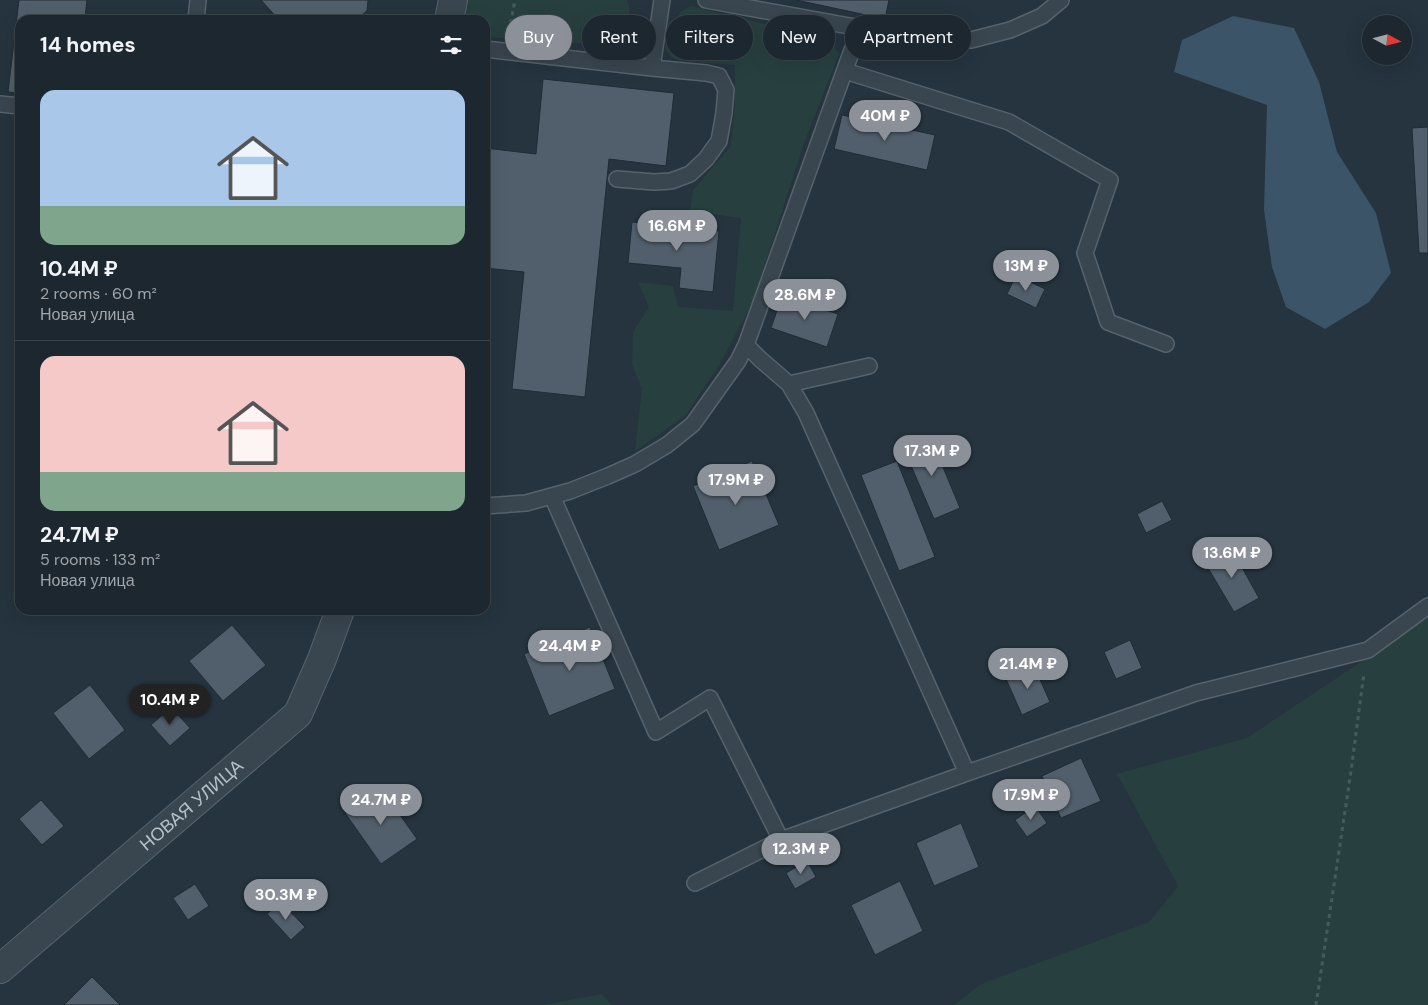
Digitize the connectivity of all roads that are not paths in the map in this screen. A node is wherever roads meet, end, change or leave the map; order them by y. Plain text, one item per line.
1 (198, 0) edge
2 (453, 0) edge
3 (662, 0) edge
4 (706, 0) edge
5 (1061, 0) edge
6 (196, 15) edge
7 (449, 15) edge
8 (490, 50) edge
9 (849, 60) edge
10 (652, 68) junction
11 (845, 71) junction
12 (0, 104) edge
13 (15, 106) edge
14 (617, 179) dead end
15 (1166, 344) dead end
16 (746, 345) junction
17 (869, 366) dead end
18 (789, 384) junction
19 (552, 496) junction
20 (490, 506) edge
21 (1428, 606) edge
22 (338, 615) edge
23 (967, 773) junction
24 (781, 840) junction
25 (696, 883) dead end
26 (0, 970) edge

1 - 6 lane
2 - 7 street
3 - 10 lane
4 - 5 lane
8 - 10 lane
9 - 11 lane
10 - 14 lane
11 - 15 lane
11 - 16 lane
12 - 13 lane
16 - 18 lane
16 - 19 lane
17 - 18 lane
18 - 23 lane
19 - 20 lane
19 - 24 lane
21 - 23 lane
22 - 26 street, НОВАЯ УЛИЦА
23 - 24 lane
24 - 25 lane

